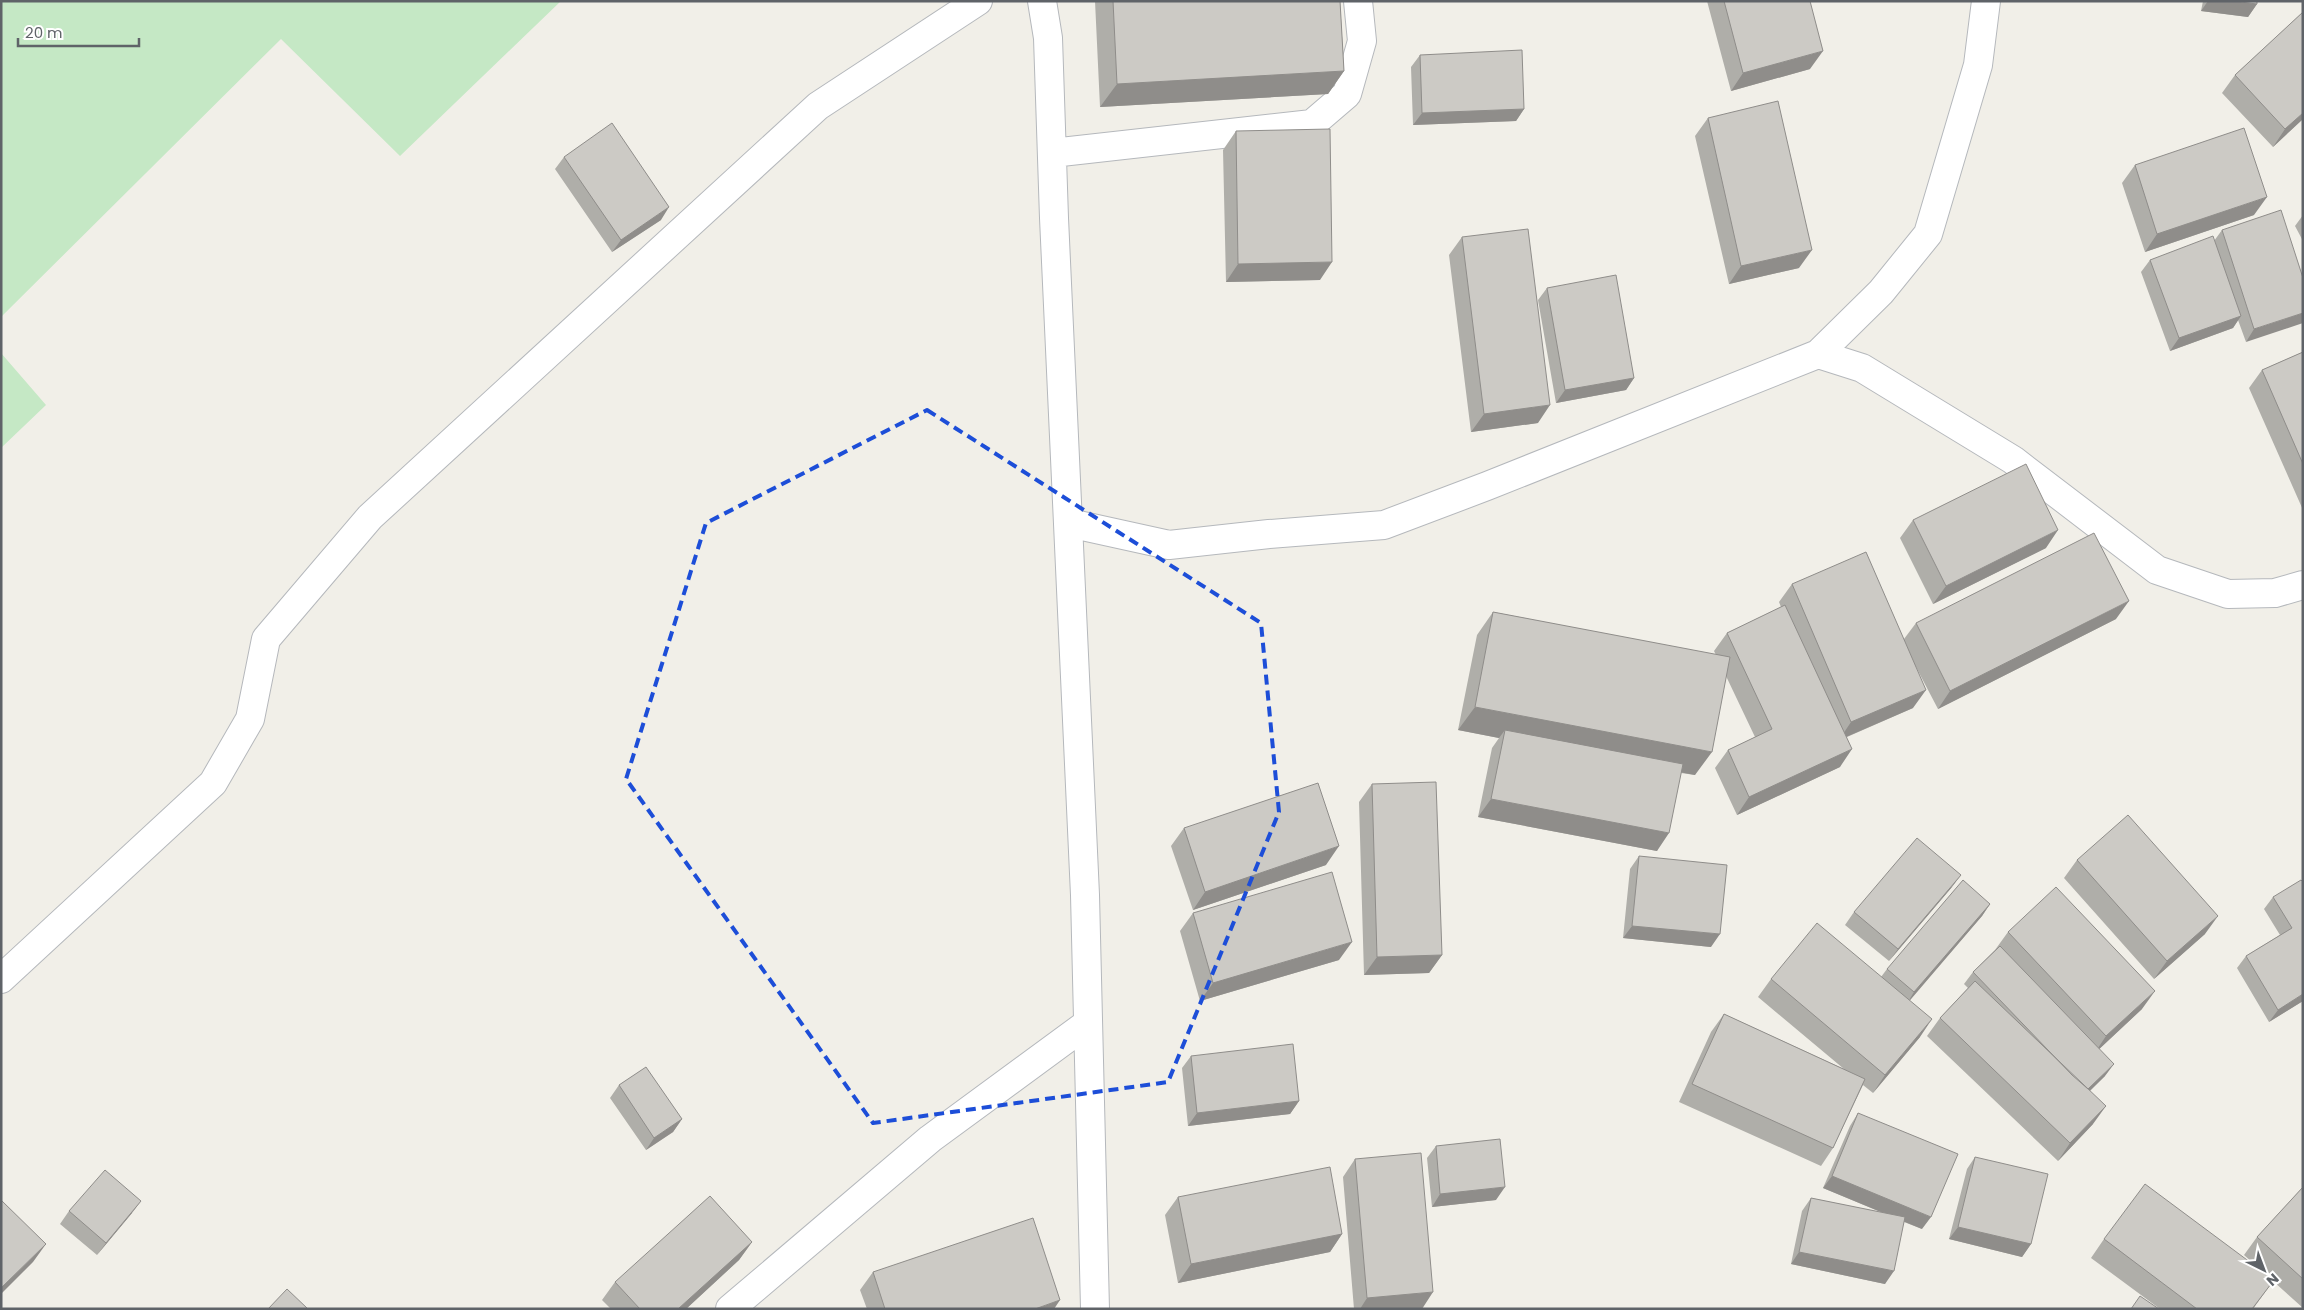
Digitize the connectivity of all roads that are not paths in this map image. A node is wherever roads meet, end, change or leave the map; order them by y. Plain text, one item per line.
1 (978, 1) edge
2 (1042, 1) edge
3 (1358, 1) edge
4 (1986, 1) edge
5 (1052, 153) junction
6 (1818, 354) junction
7 (1069, 523) junction
8 (2303, 585) edge
9 (1, 979) edge
10 (1088, 1023) junction
11 (730, 1309) edge
12 (1095, 1309) edge

1 - 9 street
2 - 5 street
3 - 5 street
4 - 6 street
5 - 7 street
6 - 7 street
6 - 8 street
7 - 10 street
10 - 11 street
10 - 12 street

